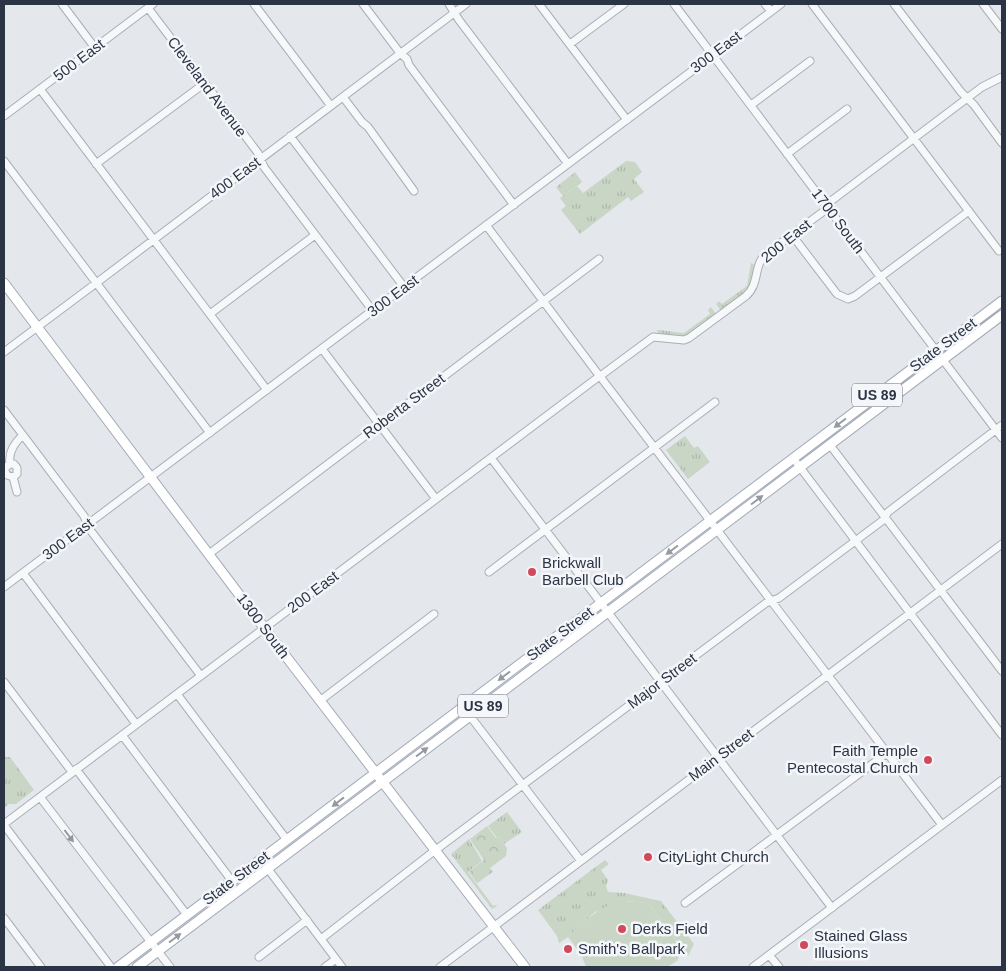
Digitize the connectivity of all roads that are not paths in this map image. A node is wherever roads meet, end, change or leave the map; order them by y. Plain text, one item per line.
1 (62, 4) edge
2 (254, 4) edge
3 (363, 4) edge
4 (449, 4) edge
5 (466, 4) edge
6 (539, 4) edge
7 (624, 4) edge
8 (674, 4) edge
9 (765, 4) edge
10 (781, 4) edge
11 (812, 4) edge
12 (894, 4) edge
13 (983, 4) edge
14 (150, 5) edge
15 (454, 12) junction
16 (771, 12) junction
17 (1002, 29) edge
18 (570, 44) junction
19 (95, 48) junction
20 (400, 54) junction
21 (713, 55) junction
22 (810, 61) dead end
23 (1002, 77) edge
24 (205, 83) junction
25 (40, 89) junction
26 (343, 97) junction
27 (968, 99) junction
28 (751, 105) junction
29 (330, 106) junction
30 (847, 109) dead end
31 (4, 116) edge
32 (627, 120) junction
33 (290, 136) junction
34 (914, 139) junction
35 (1002, 142) edge
36 (787, 154) junction
37 (260, 159) junction
38 (4, 161) edge
39 (96, 164) junction
40 (568, 164) junction
41 (414, 191) dead end
42 (514, 205) junction
43 (828, 208) junction
44 (968, 211) junction
45 (486, 225) junction
46 (315, 235) junction
47 (792, 235) junction
48 (154, 240) junction
49 (999, 251) dead end
50 (599, 259) dead end
51 (880, 277) junction
52 (4, 283) edge
53 (96, 284) junction
54 (404, 287) junction
55 (543, 301) junction
56 (1002, 301) edge
57 (372, 311) junction
58 (210, 314) junction
59 (1002, 315) edge
60 (37, 327) junction
61 (322, 348) junction
62 (935, 351) junction
63 (4, 352) edge
64 (942, 360) junction
65 (600, 376) junction
66 (267, 390) junction
67 (715, 402) dead end
68 (4, 410) edge
69 (380, 424) junction
70 (999, 428) edge
71 (210, 433) junction
72 (23, 435) junction
73 (1002, 438) edge
74 (830, 445) junction
75 (655, 448) junction
76 (491, 458) junction
77 (793, 458) junction
78 (800, 468) junction
79 (150, 477) junction
80 (17, 492) dead end
81 (436, 499) junction
82 (884, 517) junction
83 (711, 520) junction
84 (88, 524) junction
85 (718, 529) junction
86 (546, 530) junction
87 (855, 541) junction
88 (1002, 544) edge
89 (208, 554) junction
90 (489, 572) dead end
91 (23, 573) junction
92 (4, 587) edge
93 (941, 590) junction
94 (772, 601) junction
95 (601, 603) junction
96 (608, 612) junction
97 (910, 613) junction
98 (434, 614) dead end
99 (264, 628) junction
100 (1002, 669) edge
101 (828, 675) junction
102 (201, 676) junction
103 (4, 682) edge
104 (661, 682) junction
105 (177, 694) junction
106 (321, 700) junction
107 (470, 716) junction
108 (136, 724) junction
109 (122, 735) junction
110 (1002, 735) edge
111 (888, 753) junction
112 (718, 757) junction
113 (74, 771) junction
114 (376, 772) junction
115 (1002, 780) edge
116 (383, 781) junction
117 (523, 786) junction
118 (40, 797) junction
119 (4, 824) edge
120 (942, 825) junction
121 (777, 834) junction
122 (287, 840) junction
123 (274, 850) junction
124 (436, 850) junction
125 (580, 861) junction
126 (268, 869) junction
127 (232, 881) junction
128 (685, 903) dead end
129 (220, 905) junction
130 (832, 908) junction
131 (186, 915) junction
132 (4, 918) edge
133 (307, 920) junction
134 (494, 926) junction
135 (321, 939) junction
136 (150, 943) junction
137 (158, 952) junction
138 (769, 955) junction
139 (259, 957) dead end
140 (336, 959) junction
141 (41, 967) edge
142 (111, 967) edge
143 (118, 967) edge
144 (137, 967) edge
145 (170, 967) edge
146 (325, 967) edge
147 (342, 967) edge
148 (440, 967) edge
149 (525, 967) edge
150 (753, 967) edge
151 (778, 967) edge

1 - 19 street
2 - 29 street
3 - 20 street
4 - 15 street
5 - 15 street, 400 East
6 - 18 street
7 - 18 street
8 - 21 street, 1700 South
9 - 16 street
10 - 16 street, 300 East
11 - 34 street
12 - 27 street
13 - 17 street
14 - 19 street, 500 East
14 - 24 street, Cleveland Avenue
15 - 20 street, 400 East
15 - 40 street
16 - 21 street, 300 East
18 - 32 street
19 - 25 street, 500 East
20 - 26 street, 400 East
20 - 42 street
21 - 28 street, 1700 South
21 - 32 street, 300 East
22 - 28 street
23 - 27 street, 200 East
24 - 37 street, Cleveland Avenue
24 - 39 street
25 - 31 street, 500 East
25 - 39 street
26 - 29 street, 400 East
26 - 41 street
27 - 34 street, 200 East
27 - 35 street
28 - 36 street, 1700 South
29 - 33 street, 400 East
30 - 36 street
32 - 40 street, 300 East
33 - 37 street, 400 East
33 - 54 street
34 - 43 street, 200 East
34 - 44 street
36 - 43 street, 1700 South
37 - 46 street, Cleveland Avenue
37 - 48 street, 400 East
38 - 53 street
39 - 48 street
40 - 42 street, 300 East
42 - 45 street, 300 East
43 - 47 street, 200 East
43 - 51 street, 1700 South
44 - 49 street
44 - 51 street
45 - 54 street, 300 East
45 - 55 street
46 - 57 street, Cleveland Avenue
46 - 58 street
47 - 51 street
47 - 65 street, 200 East
48 - 53 street, 400 East
48 - 58 street
50 - 55 street, Roberta Street
51 - 62 street, 1700 South
52 - 60 main road, 1300 South
53 - 60 street, 400 East
53 - 71 street
54 - 57 street, 300 East
55 - 65 street
55 - 69 street, Roberta Street
56 - 62 main road, State Street / US 89
57 - 61 street, 300 East
58 - 66 street
59 - 64 main road, State Street / US 89
60 - 63 street, 400 East
60 - 79 main road, 1300 South
61 - 66 street, 300 East
61 - 69 street
62 - 64 street, 1700 South
62 -> 77 main road, State Street / US 89
64 - 70 street, 1700 South
64 - 74 main road, State Street / US 89
65 - 75 street
65 - 76 street, 200 East
66 - 71 street, 300 East
67 - 75 street
68 - 72 street
69 - 81 street
69 - 89 street, Roberta Street
70 - 73 street, 1700 South
70 - 82 street, Major Street
71 - 79 street, 300 East
72 - 80 street
72 - 84 street
74 - 78 main road, State Street / US 89
74 - 82 street
75 - 83 street
75 - 86 street
76 - 81 street, 200 East
76 - 86 street
77 - 78 street
77 - 83 main road, State Street / US 89
85 -> 78 main road, State Street / US 89
78 - 87 street
79 - 84 street, 300 East
79 - 89 main road, 1300 South
81 - 99 street, 200 East
82 - 87 street, Major Street
82 - 93 street
83 - 85 street
83 -> 95 main road, State Street / US 89
84 - 91 street, 300 East
84 - 102 street
85 - 94 street
85 - 96 main road, State Street / US 89
86 - 90 street
86 - 95 street
87 - 94 street, Major Street
87 - 97 street
88 - 93 street, Main Street
89 - 99 main road, 1300 South
91 - 92 street, 300 East
91 - 108 street
93 - 97 street, Main Street
93 - 100 street
94 - 101 street
94 - 104 street, Major Street
95 - 96 street
95 -> 114 main road, State Street / US 89
96 - 104 street
96 - 107 main road, State Street / US 89
97 - 101 street, Main Street
97 - 110 street
98 - 106 street
99 - 102 street, 200 East
99 - 106 main road, 1300 South
101 - 111 street
101 - 112 street, Main Street
102 - 105 street, 200 East
103 - 113 street
104 - 112 street
104 - 117 street, Major Street
105 - 108 street, 200 East
105 - 122 street
106 - 114 main road, 1300 South
116 -> 107 main road, State Street / US 89
107 - 117 street
108 - 109 street, 200 East
109 - 113 street, 200 East
109 - 127 street
111 - 120 street
111 - 121 street
112 - 121 street
112 - 125 street, Main Street
113 - 118 street, 200 East
113 - 131 street
114 - 116 main road, 1300 South
114 -> 122 main road, State Street / US 89
115 - 120 street
116 - 124 main road, 1300 South
116 - 126 main road, State Street / US 89
117 - 124 street, Major Street
117 - 125 street
118 - 119 street, 200 East
118 -> 136 street
119 - 142 street
120 - 130 street
121 - 128 street
121 - 130 street
122 - 123 main road, State Street / US 89
123 - 126 main road
123 - 127 main road, State Street / US 89
124 - 134 main road, 1300 South
124 - 135 street, Major Street
125 - 134 street, Main Street
126 - 129 main road, State Street / US 89
126 - 133 street
127 - 129 main road
127 - 131 main road, State Street / US 89
137 -> 129 main road, State Street / US 89
130 - 138 street
131 - 136 main road, State Street / US 89
132 - 141 street
133 - 135 street
133 - 139 street
134 - 148 street, Main Street
134 - 149 main road, 1300 South
135 - 140 street
136 - 137 street
136 - 143 main road, State Street / US 89
137 - 144 main road, State Street / US 89
137 - 145 street
138 - 150 street
138 - 151 street
140 - 146 street
140 - 147 street

